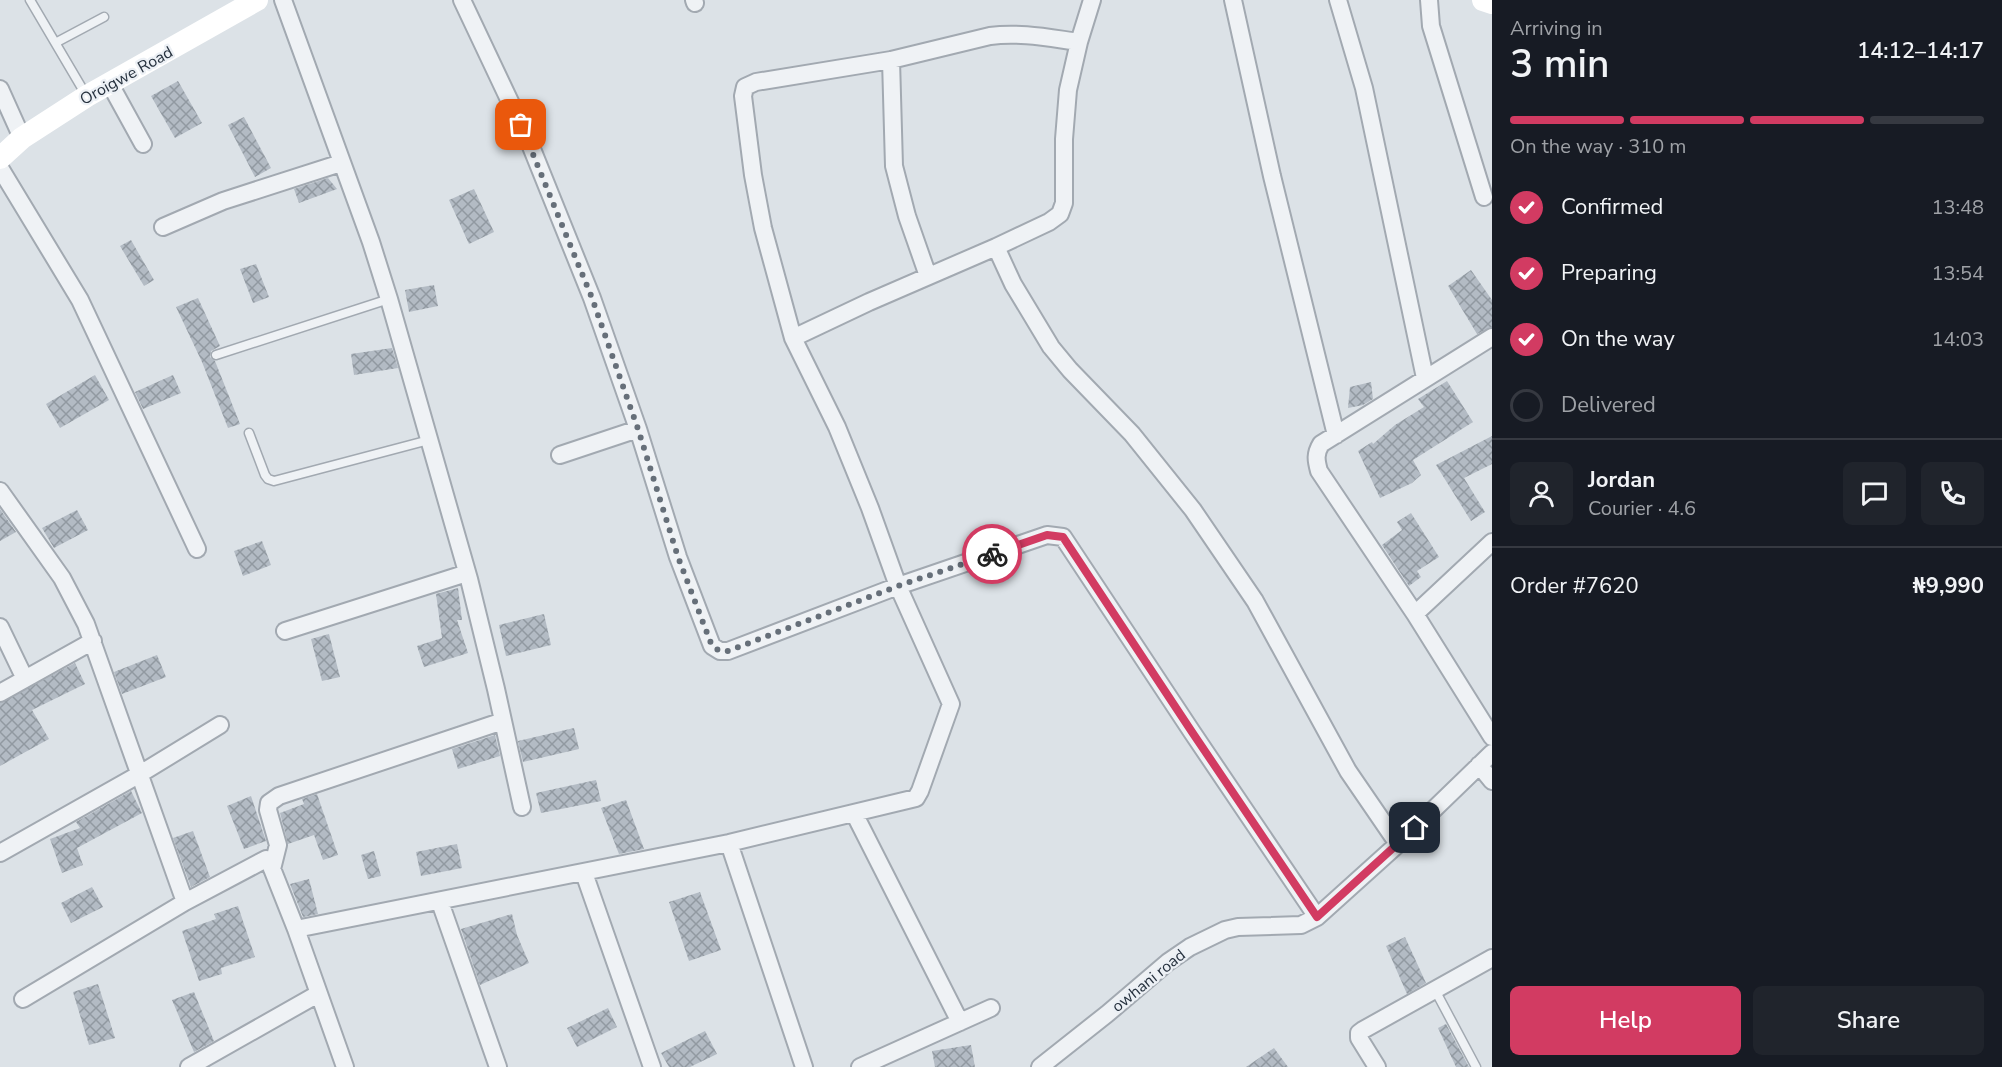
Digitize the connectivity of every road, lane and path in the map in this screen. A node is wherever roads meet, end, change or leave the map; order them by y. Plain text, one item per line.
1 (30, 0) edge
2 (257, 0) edge
3 (283, 0) edge
4 (462, 0) edge
5 (1092, 0) edge
6 (1233, 0) edge
7 (1338, 0) edge
8 (1429, 0) edge
9 (1483, 0) edge
10 (1492, 3) edge
11 (104, 17) dead end
12 (57, 42) junction
13 (1079, 42) junction
14 (891, 60) junction
15 (110, 84) junction
16 (0, 89) edge
17 (87, 96) junction
18 (22, 138) junction
19 (143, 144) dead end
20 (0, 158) edge
21 (341, 163) junction
22 (0, 168) edge
23 (1484, 197) dead end
24 (163, 227) dead end
25 (996, 247) junction
26 (928, 276) junction
27 (389, 298) junction
28 (1492, 337) edge
29 (793, 338) junction
30 (216, 355) dead end
31 (1425, 378) junction
32 (638, 429) junction
33 (249, 433) dead end
34 (1336, 435) junction
35 (429, 440) junction
36 (560, 455) dead end
37 (2, 500) edge
38 (1492, 542) edge
39 (197, 549) dead end
40 (467, 573) junction
41 (898, 586) junction
42 (1415, 614) junction
43 (0, 627) edge
44 (285, 631) dead end
45 (93, 641) junction
46 (25, 679) junction
47 (0, 693) edge
48 (503, 721) junction
49 (220, 725) dead end
50 (1492, 737) edge
51 (1492, 753) edge
52 (1479, 765) junction
53 (140, 774) junction
54 (1492, 781) edge
55 (522, 807) dead end
56 (854, 813) junction
57 (729, 843) junction
58 (1398, 844) junction
59 (0, 853) edge
60 (272, 869) junction
61 (584, 873) junction
62 (185, 902) junction
63 (440, 902) junction
64 (1317, 917) junction
65 (296, 930) junction
66 (1492, 958) edge
67 (1435, 990) junction
68 (318, 994) junction
69 (22, 999) dead end
70 (991, 1008) dead end
71 (960, 1022) junction
72 (189, 1067) edge
73 (345, 1067) edge
74 (498, 1067) edge
75 (652, 1067) edge
76 (804, 1067) edge
77 (860, 1067) edge
78 (1040, 1067) edge
79 (1377, 1067) edge
80 (1476, 1067) edge

1 - 12 lane
2 - 15 street, Oroigwe Road
3 - 21 street
4 - 32 street
5 - 13 street
6 - 34 street
7 - 31 street
8 - 23 street
9 - 10 street
11 - 12 lane
12 - 17 lane
13 - 14 street
13 - 25 street
14 - 26 street
14 - 29 street
15 - 17 street, Oroigwe Road
15 - 19 street
16 - 18 street
17 - 18 street, Oroigwe Road
18 - 20 street, Oroigwe Road
21 - 24 street
21 - 27 street
22 - 39 street
25 - 26 street
25 - 58 street
26 - 29 street
27 - 30 lane
27 - 35 street
28 - 31 street
29 - 41 street
31 - 34 street
32 - 36 street
32 - 41 street
33 - 35 lane
34 - 42 street
35 - 40 street
37 - 45 street
38 - 42 street
40 - 44 street
40 - 48 street
41 - 56 street
41 - 64 street
42 - 50 street
43 - 46 street
45 - 46 street
45 - 53 street
46 - 47 street
48 - 55 street
48 - 60 street
49 - 53 street
51 - 52 street, owhani road
52 - 54 street
52 - 58 street, owhani road
53 - 59 street
53 - 62 street
56 - 57 street
56 - 71 street
57 - 61 street
57 - 76 street
58 - 64 street, owhani road
60 - 62 street
60 - 65 street
61 - 63 street
61 - 75 street
62 - 69 street
63 - 65 street
63 - 74 street
64 - 78 street, owhani road
65 - 68 street
66 - 67 street
67 - 79 street
67 - 80 lane
68 - 72 street
68 - 73 street
70 - 71 street
71 - 77 street

